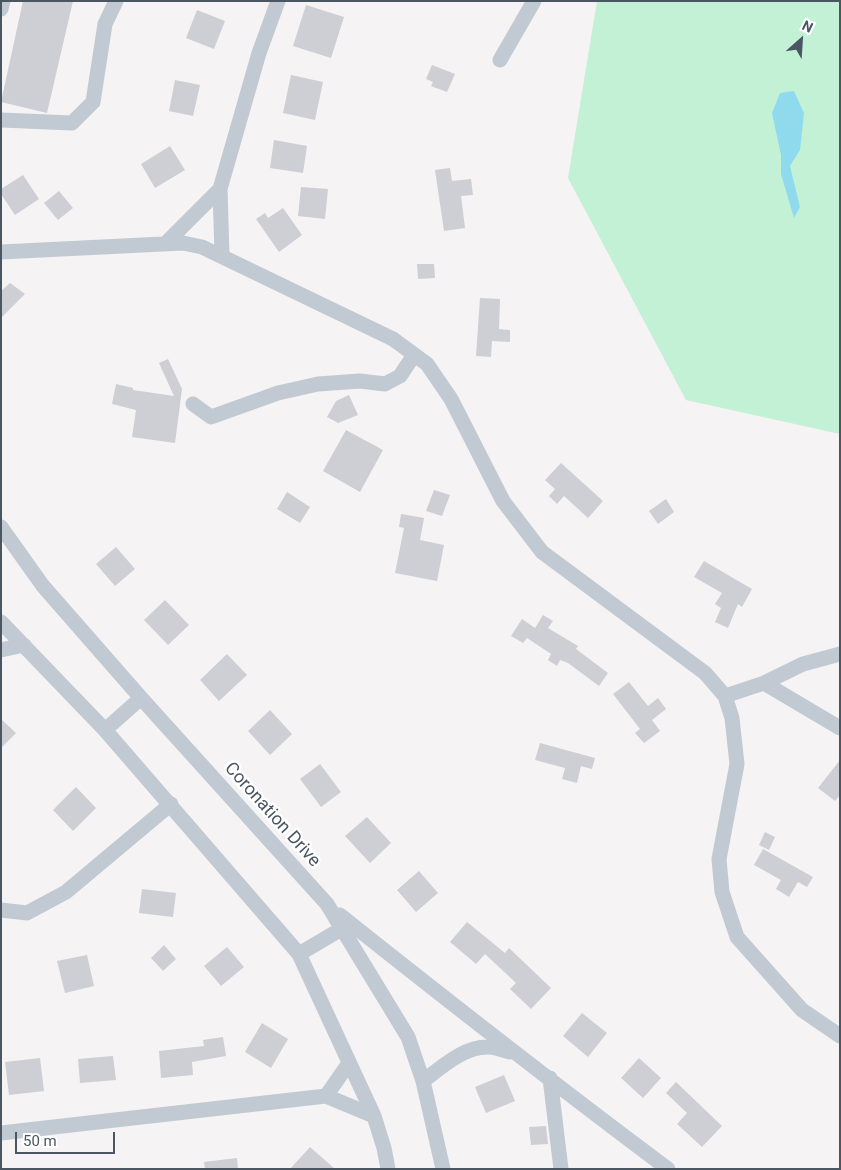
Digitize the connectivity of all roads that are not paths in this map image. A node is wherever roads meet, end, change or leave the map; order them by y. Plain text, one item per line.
1 (3, 1) edge
2 (116, 1) edge
3 (278, 1) edge
4 (534, 1) edge
5 (1, 9) edge
6 (500, 60) dead end
7 (1, 120) edge
8 (220, 189) junction
9 (165, 244) junction
10 (1, 252) edge
11 (222, 255) junction
12 (414, 355) junction
13 (193, 404) dead end
14 (1, 527) edge
15 (1, 622) edge
16 (24, 645) junction
17 (1, 650) edge
18 (840, 654) edge
19 (764, 683) junction
20 (725, 696) junction
21 (141, 698) junction
22 (840, 728) edge
23 (105, 730) junction
24 (171, 804) junction
25 (328, 904) junction
26 (1, 910) edge
27 (344, 928) junction
28 (299, 954) junction
29 (840, 1036) edge
30 (512, 1053) junction
31 (349, 1062) junction
32 (550, 1078) junction
33 (424, 1081) junction
34 (326, 1096) junction
35 (374, 1116) junction
36 (1, 1133) edge
37 (388, 1169) edge
38 (443, 1169) edge
39 (561, 1169) edge
40 (668, 1169) edge

1 - 5 street
2 - 7 street
3 - 8 street
4 - 6 street
8 - 9 street
8 - 11 street
9 - 10 street
9 - 11 street
11 - 12 street
12 - 13 street
12 - 20 street
14 - 21 street, Coronation Drive
15 - 16 street
16 - 17 street
16 - 23 street
18 - 19 street
19 - 20 street
19 - 22 street
20 - 29 street
21 - 23 street
21 - 25 street, Coronation Drive
23 - 24 street
24 - 26 street
24 - 28 street
25 - 27 street, Coronation Drive
25 - 30 street
27 - 28 street
27 - 33 street, Coronation Drive
28 - 31 street
30 - 32 street
30 - 33 street
31 - 34 street
31 - 35 street
32 - 39 street
32 - 40 street
33 - 38 street, Coronation Drive
34 - 35 street
34 - 36 street
35 - 37 street

